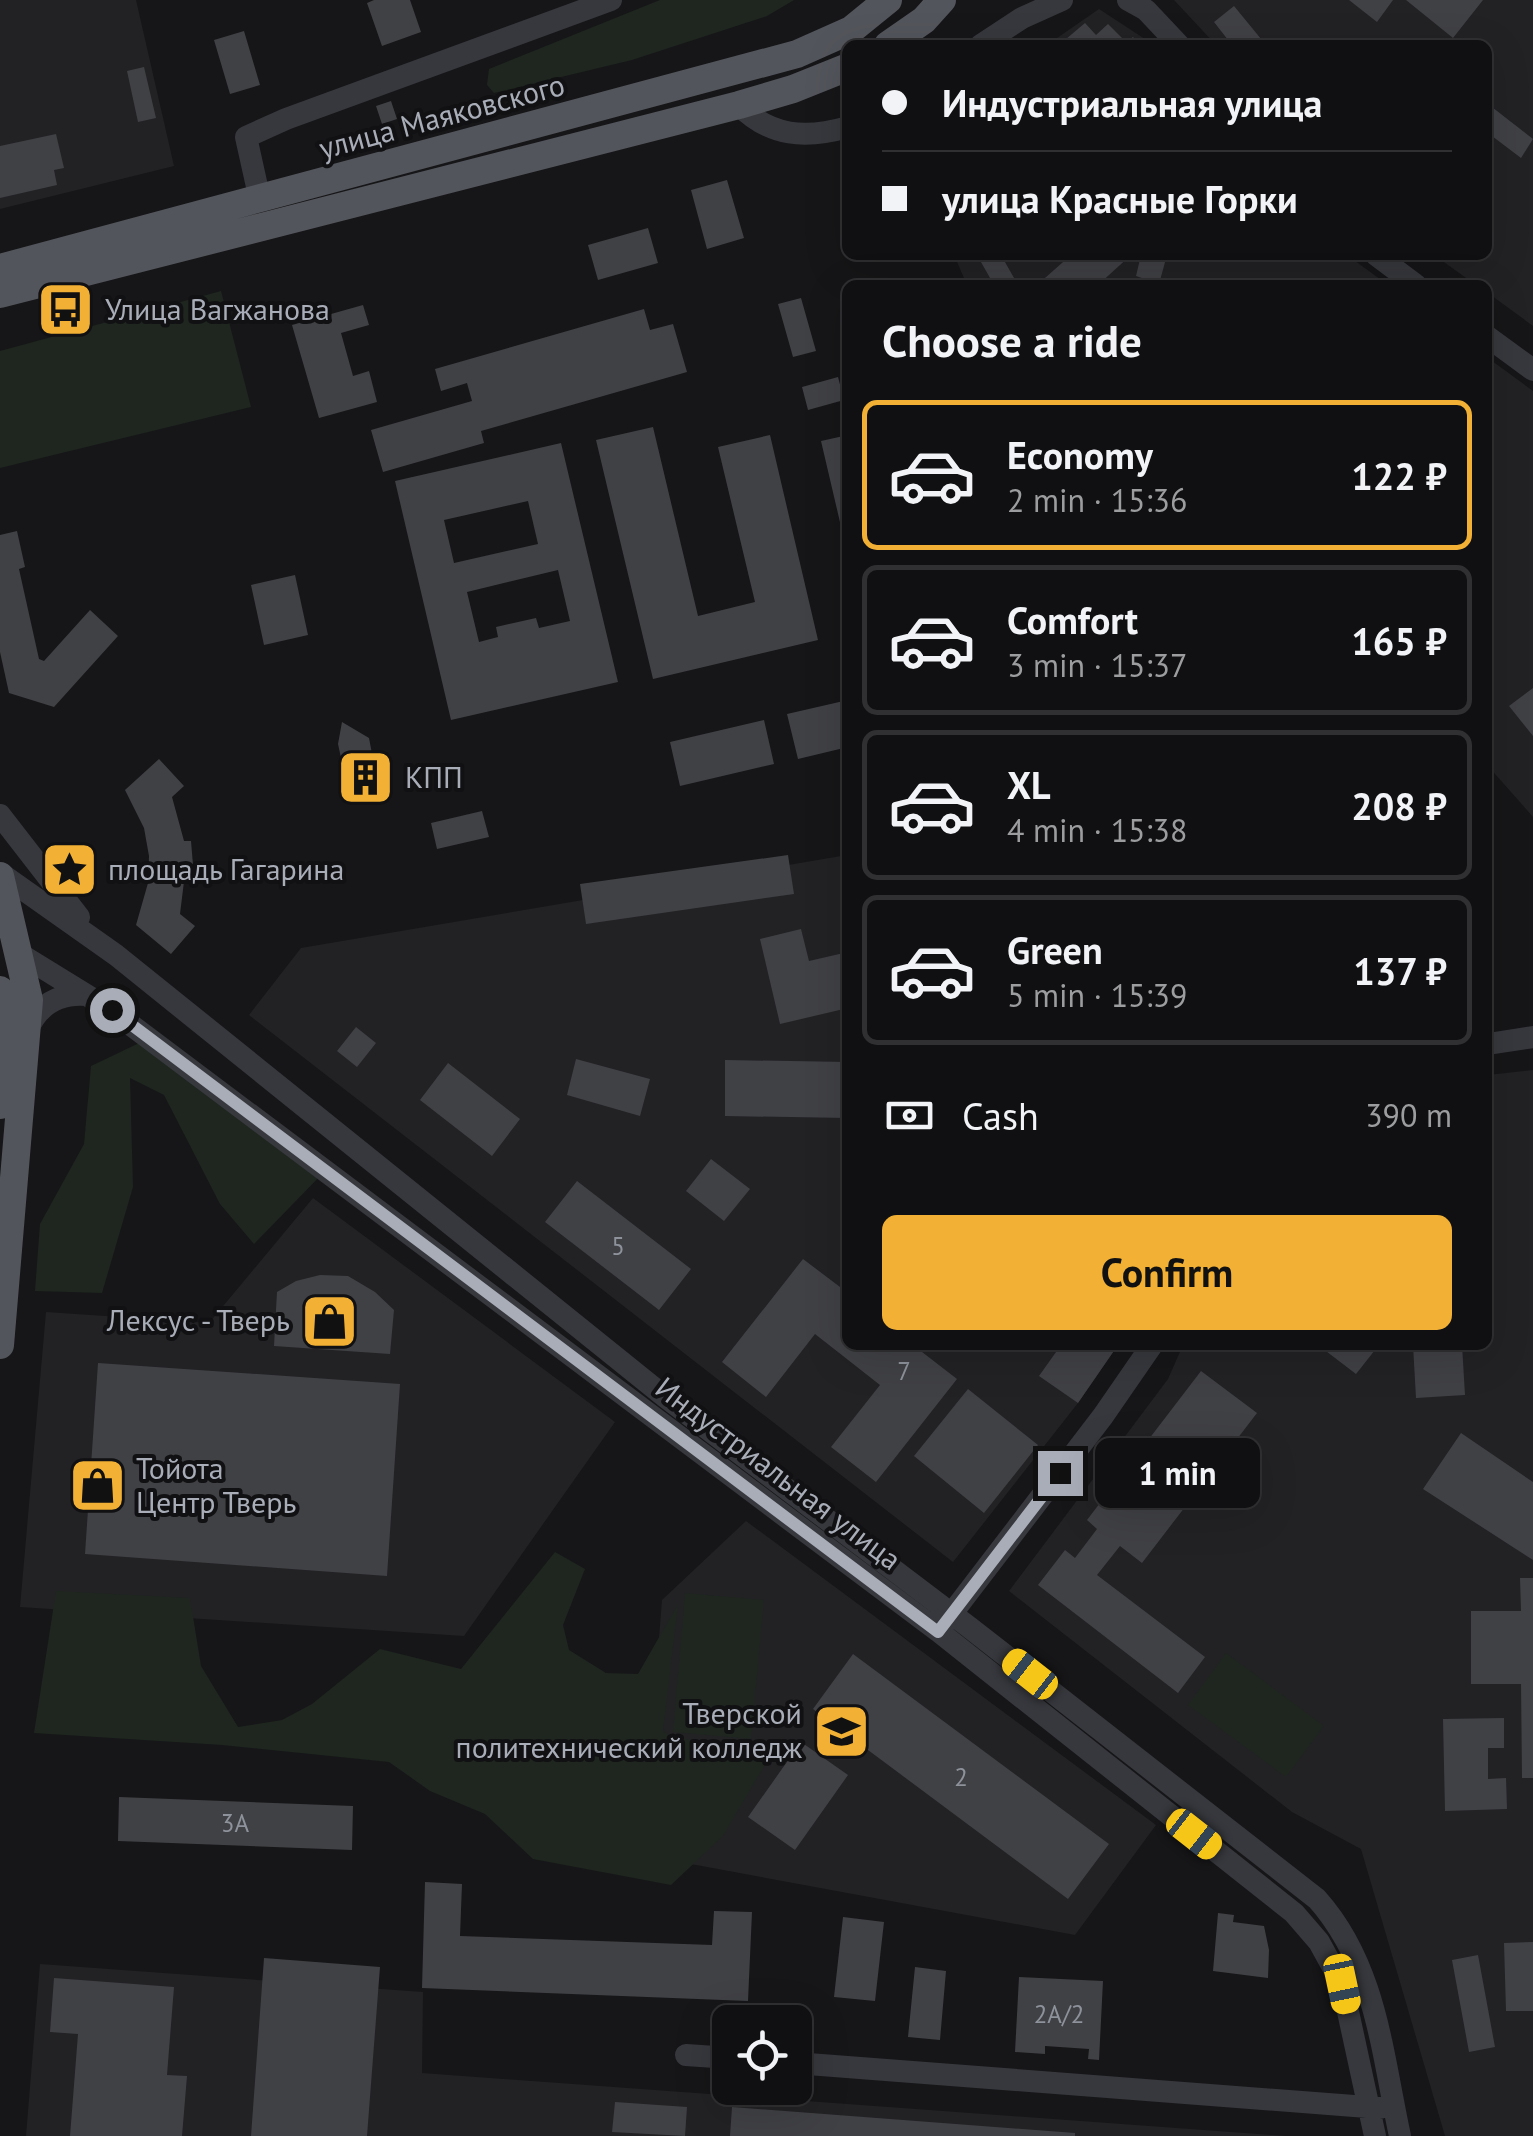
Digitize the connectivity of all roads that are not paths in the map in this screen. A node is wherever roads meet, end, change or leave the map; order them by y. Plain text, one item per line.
1 (610, 0) edge
2 (888, 0) edge
3 (1062, 0) edge
4 (1128, 0) edge
5 (933, 10) edge
6 (894, 40) edge
7 (989, 40) edge
8 (1174, 40) edge
9 (842, 70) edge
10 (739, 105) junction
11 (842, 128) edge
12 (260, 200) junction
13 (1383, 260) edge
14 (0, 268) edge
15 (1409, 280) edge
16 (0, 294) edge
17 (1492, 340) edge
18 (1533, 370) edge
19 (0, 815) edge
20 (0, 874) edge
21 (62, 914) junction
22 (8, 938) edge
23 (100, 943) junction
24 (0, 990) edge
25 (88, 995) junction
26 (11, 1032) edge
27 (1533, 1038) edge
28 (1492, 1043) edge
29 (0, 1106) edge
30 (0, 1345) edge
31 (1149, 1350) edge
32 (945, 1623) junction
33 (686, 2055) dead end
34 (712, 2057) edge
35 (812, 2064) edge
36 (1369, 2108) junction
37 (1394, 2109) junction
38 (1376, 2136) edge
39 (1400, 2136) edge

1 - 12 street
2 - 12 main road, улица Маяковского
3 - 7 street
4 - 8 street
5 - 6 main road
9 - 10 main road, улица Маяковского
10 - 11 street
10 - 16 main road, улица Маяковского
12 - 14 main road, улица Маяковского
13 - 15 street
17 - 18 street
19 - 23 street, Индустриальная улица
20 - 21 street, Индустриальная улица
20 - 22 main road
21 - 22 street
21 - 23 street, Индустриальная улица
22 - 25 street, Индустриальная улица
22 - 26 main road
23 - 32 street, Индустриальная улица
24 - 26 main road
25 - 26 street
25 - 32 street, Индустриальная улица
26 - 29 main road
26 - 30 main road
27 - 28 street
31 - 32 street
32 - 36 street, Индустриальная улица
32 - 37 street, Индустриальная улица
33 - 34 street
35 - 36 street
36 - 37 street
36 - 38 street, Индустриальная улица
37 - 39 street, Индустриальная улица

